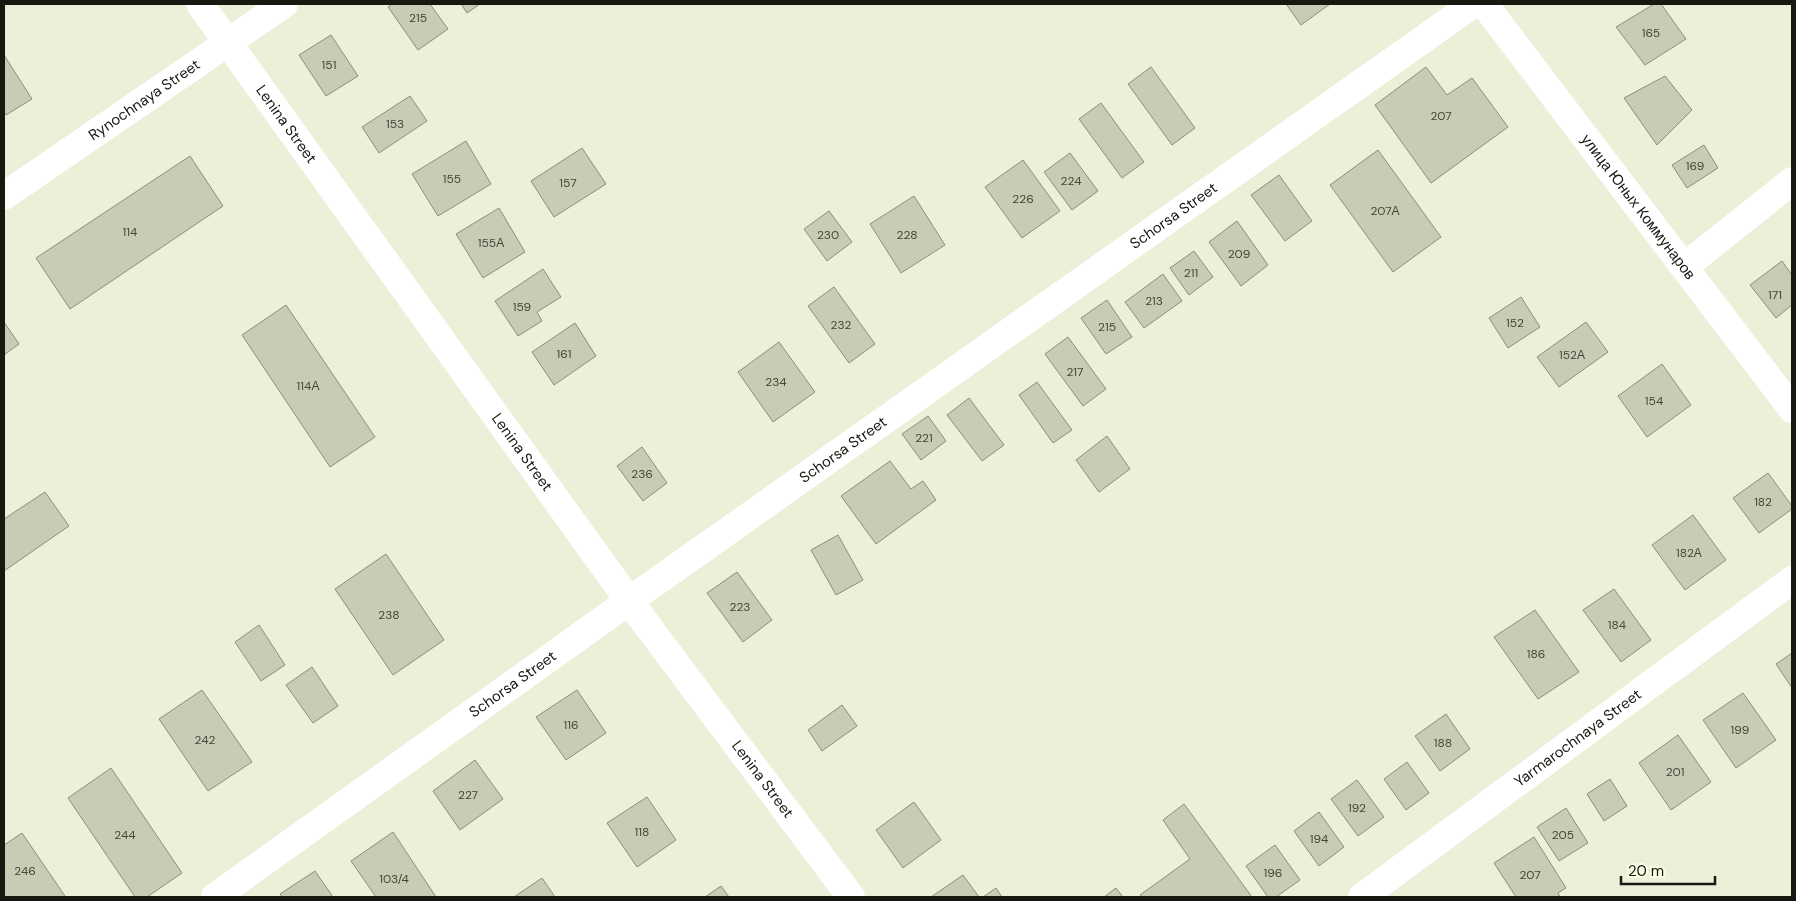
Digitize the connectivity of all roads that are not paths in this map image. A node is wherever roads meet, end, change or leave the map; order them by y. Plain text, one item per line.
1 (200, 4) edge
2 (284, 4) edge
3 (1474, 4) edge
4 (1484, 4) edge
5 (228, 42) junction
6 (1792, 181) edge
7 (4, 196) edge
8 (1684, 267) junction
9 (1792, 409) edge
10 (1792, 580) edge
11 (629, 601) junction
12 (215, 897) edge
13 (851, 897) edge
14 (1362, 897) edge

1 - 5 street, Lenina Street
2 - 5 street, Rynochnaya Street
3 - 11 street, Schorsa Street
4 - 8 street, улица Юных Коммунаров
5 - 7 street, Rynochnaya Street
5 - 11 street, Lenina Street
6 - 8 street
8 - 9 street, улица Юных Коммунаров
10 - 14 street, Yarmarochnaya Street
11 - 12 street, Schorsa Street
11 - 13 street, Lenina Street

